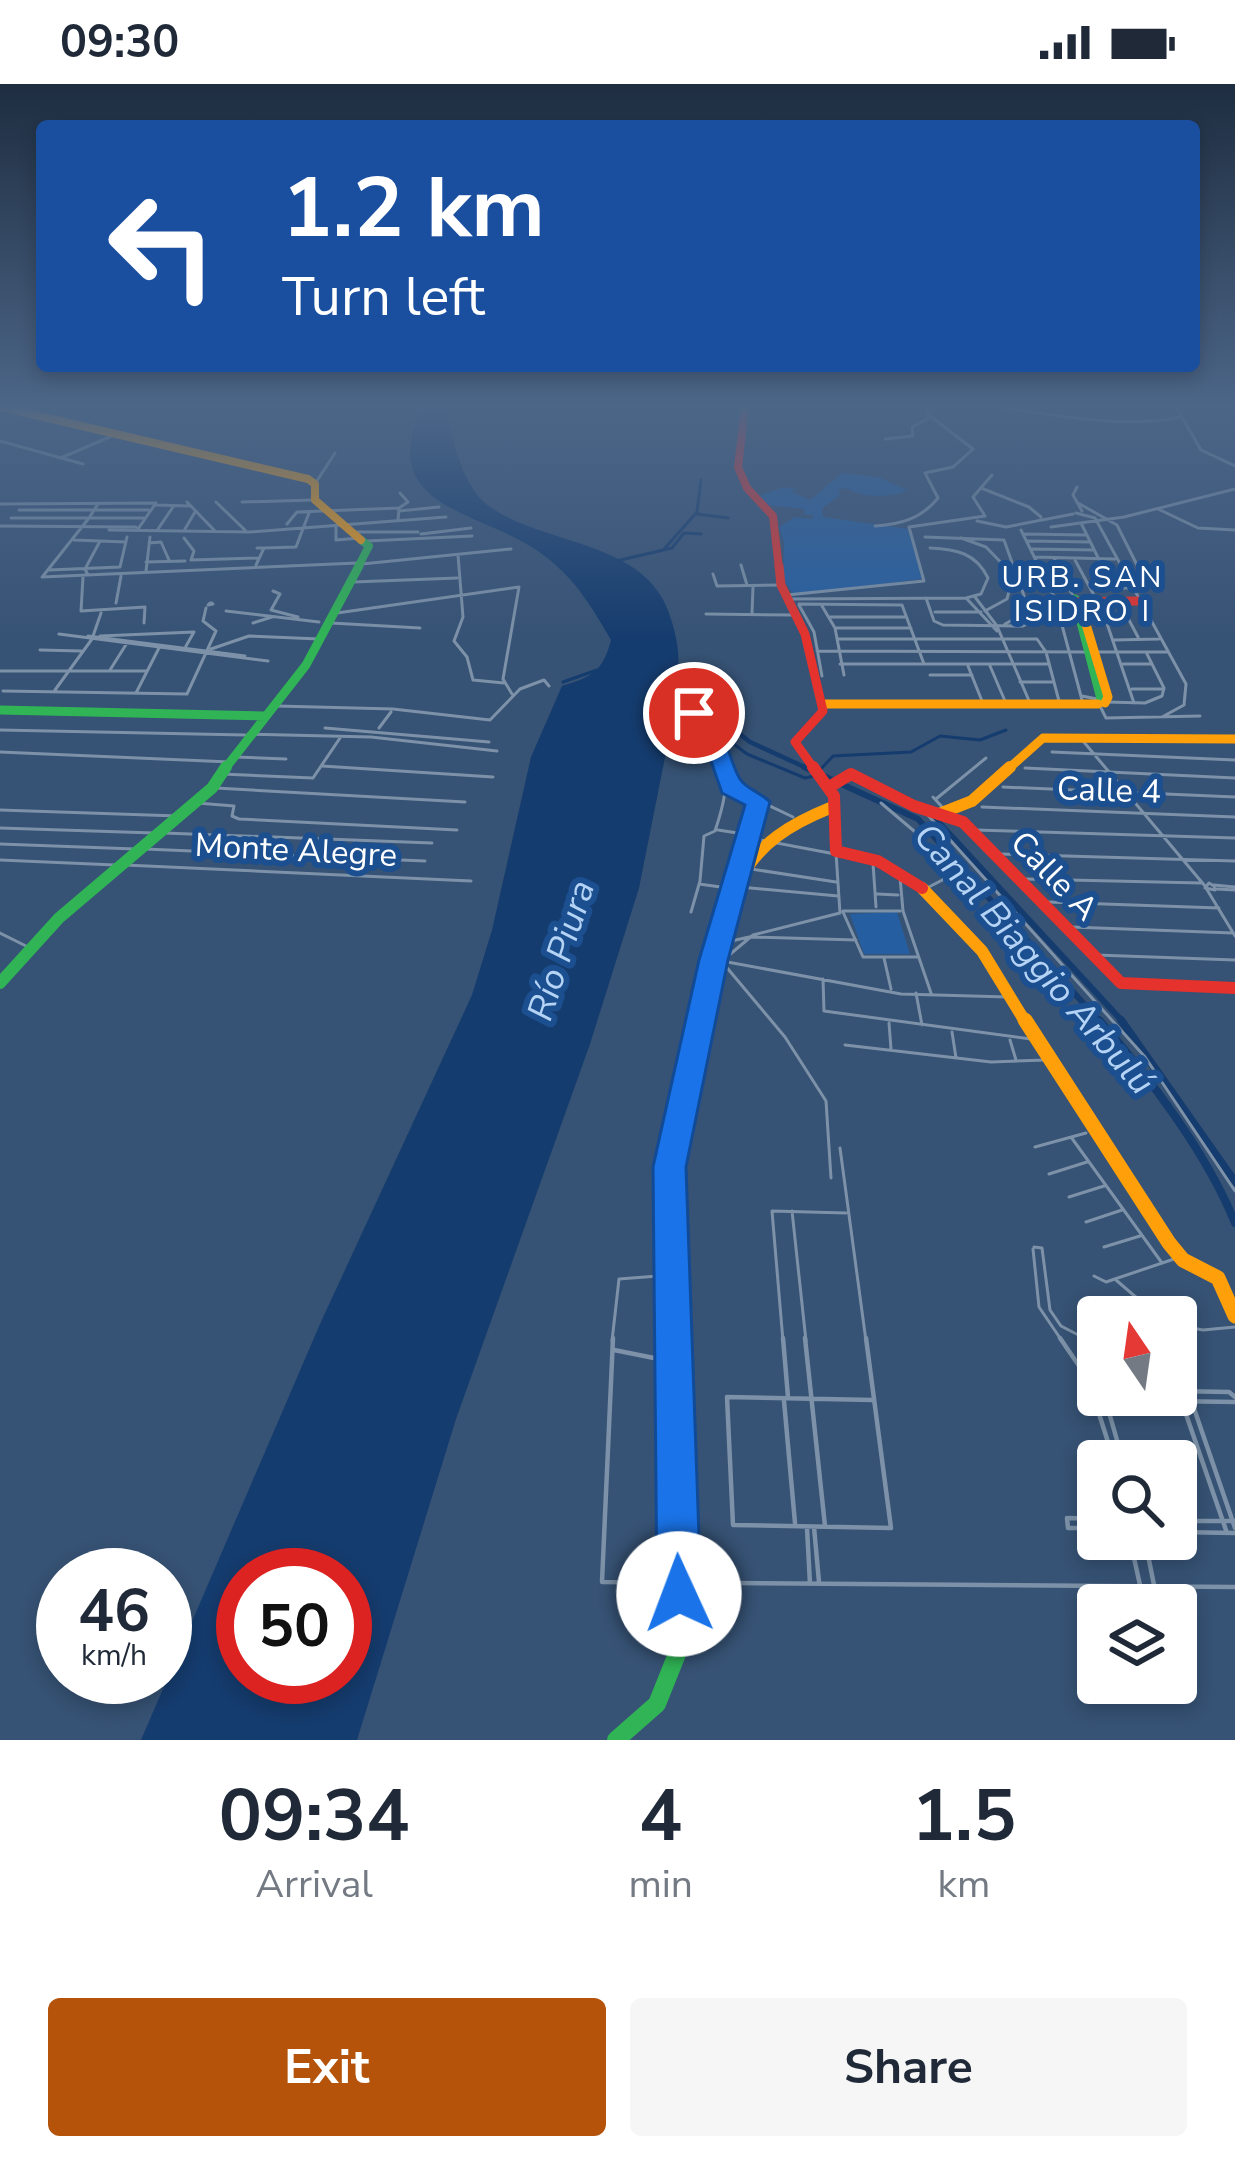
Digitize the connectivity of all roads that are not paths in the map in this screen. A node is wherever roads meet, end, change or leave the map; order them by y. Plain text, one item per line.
1 (315, 484) edge
2 (742, 484) edge
3 (931, 484) edge
4 (983, 484) edge
5 (980, 487) junction
6 (1077, 487) dead end
7 (1235, 489) edge
8 (988, 490) junction
9 (975, 491) junction
10 (400, 493) dead end
11 (99, 502) junction
12 (216, 502) dead end
13 (242, 502) dead end
14 (26, 503) junction
15 (1077, 503) junction
16 (0, 505) edge
17 (174, 506) junction
18 (312, 506) junction
19 (439, 507) dead end
20 (153, 508) junction
21 (1155, 508) junction
22 (20, 510) junction
23 (94, 510) junction
24 (196, 510) junction
25 (399, 510) junction
26 (328, 512) junction
27 (1076, 514) junction
28 (446, 517) dead end
29 (12, 518) junction
30 (89, 518) junction
31 (145, 518) junction
32 (1042, 519) junction
33 (1111, 519) junction
34 (975, 520) junction
35 (417, 521) junction
36 (1097, 521) junction
37 (388, 522) junction
38 (398, 522) junction
39 (1082, 525) junction
40 (0, 526) edge
41 (7, 526) junction
42 (47, 526) junction
43 (65, 526) junction
44 (83, 526) junction
45 (94, 526) junction
46 (303, 526) junction
47 (875, 526) dead end
48 (284, 527) junction
49 (1051, 527) dead end
50 (128, 528) junction
51 (471, 528) dead end
52 (138, 529) junction
53 (1235, 530) edge
54 (157, 531) junction
55 (184, 531) junction
56 (216, 531) junction
57 (247, 532) junction
58 (352, 532) junction
59 (386, 532) junction
60 (41, 534) dead end
61 (60, 534) dead end
62 (451, 534) junction
63 (89, 535) dead end
64 (420, 535) junction
65 (1086, 535) junction
66 (472, 536) dead end
67 (925, 537) dead end
68 (955, 537) junction
69 (125, 538) junction
70 (184, 538) dead end
71 (73, 540) junction
72 (384, 540) junction
73 (100, 541) junction
74 (1027, 542) junction
75 (1090, 542) junction
76 (256, 548) dead end
77 (264, 548) junction
78 (930, 548) dead end
79 (511, 549) dead end
80 (1030, 549) junction
81 (1094, 550) junction
82 (458, 555) junction
83 (1034, 557) junction
84 (259, 558) junction
85 (1054, 558) junction
86 (1074, 558) junction
87 (1098, 558) junction
88 (1117, 559) junction
89 (1003, 561) junction
90 (1012, 561) junction
91 (146, 562) junction
92 (168, 562) junction
93 (185, 562) dead end
94 (361, 563) junction
95 (741, 565) dead end
96 (120, 567) junction
97 (255, 567) junction
98 (85, 569) junction
99 (47, 570) junction
100 (146, 573) junction
101 (1141, 573) dead end
102 (120, 574) junction
103 (713, 574) dead end
104 (86, 576) junction
105 (461, 578) junction
106 (352, 581) junction
107 (750, 586) junction
108 (1013, 589) junction
109 (1023, 590) junction
110 (273, 591) dead end
111 (463, 593) junction
112 (1116, 594) junction
113 (1136, 596) junction
114 (975, 597) junction
115 (926, 598) junction
116 (966, 598) junction
117 (1096, 598) junction
118 (791, 599) junction
119 (1055, 600) junction
120 (1076, 601) junction
121 (116, 603) dead end
122 (820, 604) junction
123 (848, 604) junction
124 (868, 604) junction
125 (208, 606) dead end
126 (1029, 609) junction
127 (226, 611) dead end
128 (931, 612) junction
129 (983, 612) junction
130 (101, 614) dead end
131 (706, 614) dead end
132 (274, 616) junction
133 (752, 616) junction
134 (829, 617) junction
135 (851, 617) junction
136 (872, 617) junction
137 (907, 617) junction
138 (328, 621) junction
139 (144, 623) dead end
140 (253, 623) dead end
141 (995, 626) junction
142 (420, 628) dead end
143 (835, 628) junction
144 (911, 628) junction
145 (92, 638) junction
146 (321, 639) junction
147 (838, 639) junction
148 (915, 639) junction
149 (1001, 639) junction
150 (1160, 639) junction
151 (1113, 640) junction
152 (1140, 640) junction
153 (128, 642) junction
154 (160, 646) junction
155 (184, 649) junction
156 (40, 650) dead end
157 (82, 651) junction
158 (207, 651) junction
159 (817, 651) junction
160 (839, 651) junction
161 (920, 652) junction
162 (1006, 652) junction
163 (1046, 652) junction
164 (1068, 652) junction
165 (1092, 652) junction
166 (1117, 652) junction
167 (1147, 652) junction
168 (1167, 652) junction
169 (268, 661) dead end
170 (840, 664) junction
171 (924, 664) junction
172 (968, 664) junction
173 (989, 664) junction
174 (1012, 664) junction
175 (1049, 664) junction
176 (1121, 664) junction
177 (1152, 664) junction
178 (69, 670) junction
179 (109, 670) junction
180 (0, 671) edge
181 (147, 671) junction
182 (930, 675) dead end
183 (972, 675) junction
184 (822, 676) dead end
185 (844, 676) dead end
186 (504, 682) junction
187 (1020, 682) junction
188 (1054, 682) junction
189 (549, 686) dead end
190 (1130, 689) junction
191 (1164, 689) junction
192 (3, 691) edge
193 (54, 692) junction
194 (135, 694) junction
195 (512, 694) junction
196 (1059, 700) junction
197 (982, 701) junction
198 (1005, 701) junction
199 (1096, 701) junction
200 (1030, 702) junction
201 (821, 703) junction
202 (1134, 703) junction
203 (392, 709) junction
204 (689, 709) dead end
205 (0, 710) edge
206 (271, 711) junction
207 (1201, 716) dead end
208 (1162, 717) junction
209 (326, 728) dead end
210 (377, 729) junction
211 (0, 730) edge
212 (247, 735) junction
213 (341, 736) junction
214 (1081, 737) junction
215 (1235, 739) edge
216 (489, 742) dead end
217 (0, 752) edge
218 (496, 752) dead end
219 (1052, 752) dead end
220 (1096, 756) junction
221 (986, 758) dead end
222 (232, 759) junction
223 (286, 759) dead end
224 (1235, 760) edge
225 (322, 766) junction
226 (1025, 769) dead end
227 (222, 774) junction
228 (1110, 774) junction
229 (493, 777) dead end
230 (1235, 778) edge
231 (833, 781) junction
232 (212, 788) junction
233 (730, 788) junction
234 (1003, 788) dead end
235 (1125, 793) junction
236 (1235, 797) edge
237 (465, 802) dead end
238 (758, 802) junction
239 (197, 803) junction
240 (881, 803) dead end
241 (937, 807) junction
242 (982, 807) dead end
243 (830, 808) junction
244 (0, 810) edge
245 (1142, 814) junction
246 (182, 816) junction
247 (1235, 817) edge
248 (797, 818) junction
249 (0, 828) edge
250 (457, 830) dead end
251 (716, 830) junction
252 (974, 830) junction
253 (161, 833) junction
254 (746, 836) junction
255 (1162, 836) junction
256 (1235, 838) edge
257 (767, 842) junction
258 (432, 843) dead end
259 (0, 844) edge
260 (139, 849) junction
261 (836, 853) junction
262 (998, 854) junction
263 (0, 860) edge
264 (1185, 860) junction
265 (425, 861) dead end
266 (873, 861) junction
267 (1235, 861) edge
268 (744, 863) junction
269 (120, 865) junction
270 (1192, 869) junction
271 (901, 876) junction
272 (1023, 879) junction
273 (471, 881) dead end
274 (838, 882) junction
275 (699, 884) junction
276 (1210, 886) junction
277 (737, 888) junction
278 (1235, 888) edge
279 (924, 890) junction
280 (874, 893) junction
281 (899, 895) junction
282 (839, 896) junction
283 (1045, 902) junction
284 (1219, 908) junction
285 (841, 911) junction
286 (876, 911) junction
287 (903, 911) junction
288 (691, 912) dead end
289 (1069, 927) junction
290 (0, 933) edge
291 (1234, 935) edge
292 (749, 937) junction
293 (856, 940) junction
294 (719, 943) junction
295 (31, 948) junction
296 (1094, 955) junction
297 (918, 956) junction
298 (884, 958) junction
299 (1235, 960) edge
300 (718, 961) junction
301 (823, 979) junction
302 (1, 982) edge
303 (1235, 988) edge
304 (891, 991) junction
305 (916, 993) junction
306 (931, 995) junction
307 (1013, 997) junction
308 (889, 1021) junction
309 (923, 1026) junction
310 (952, 1030) junction
311 (1009, 1037) junction
312 (1040, 1040) junction
313 (845, 1045) dead end
314 (892, 1051) junction
315 (956, 1058) junction
316 (1049, 1059) junction
317 (1017, 1061) junction
318 (1086, 1133) dead end
319 (1071, 1137) junction
320 (1035, 1147) dead end
321 (840, 1148) dead end
322 (1088, 1161) junction
323 (1049, 1174) dead end
324 (831, 1178) dead end
325 (1106, 1185) junction
326 (1235, 1191) edge
327 (1069, 1197) dead end
328 (1123, 1210) junction
329 (792, 1211) junction
330 (848, 1214) junction
331 (1087, 1222) dead end
332 (1142, 1236) junction
333 (1104, 1247) dead end
334 (1177, 1258) dead end
335 (1162, 1263) junction
336 (672, 1275) junction
337 (1094, 1276) dead end
338 (1116, 1280) junction
339 (1135, 1296) edge
340 (1235, 1316) edge
341 (1197, 1327) edge
342 (1235, 1327) edge
343 (1073, 1331) junction
344 (1077, 1334) edge
345 (612, 1349) junction
346 (1068, 1350) junction
347 (1076, 1360) edge
348 (671, 1361) junction
349 (1197, 1391) edge
350 (786, 1398) junction
351 (810, 1398) junction
352 (873, 1400) junction
353 (1235, 1400) edge
354 (1197, 1402) edge
355 (1187, 1416) edge
356 (1197, 1416) edge
357 (1077, 1520) edge
358 (1197, 1521) edge
359 (1223, 1521) junction
360 (795, 1525) junction
361 (825, 1526) junction
362 (810, 1527) junction
363 (1233, 1527) edge
364 (1077, 1528) edge
365 (1197, 1530) edge
366 (678, 1580) junction
367 (810, 1584) junction
368 (819, 1584) junction
369 (1077, 1586) edge
370 (1197, 1587) edge
371 (1235, 1587) edge
372 (616, 1740) edge

1 - 18 main road
2 - 118 main road
3 - 47 street
4 - 5 street
5 - 8 street
5 - 9 street
6 - 15 street
7 - 21 street
8 - 9 street
8 - 32 street
9 - 34 street
10 - 25 street
11 - 14 street
11 - 20 street
11 - 23 street
12 - 57 street
13 - 18 street
14 - 16 street
14 - 22 street
15 - 27 street
15 - 33 street
17 - 20 street
17 - 24 street
17 - 54 street
18 - 26 main road
18 - 46 street
18 - 48 street
19 - 25 street
20 - 23 street
20 - 31 street
21 - 33 street
21 - 53 street
22 - 23 street
22 - 29 street
23 - 30 street
24 - 55 street
24 - 56 street
25 - 26 street
25 - 38 street
26 - 58 main road
27 - 32 street
27 - 36 street
28 - 35 street
29 - 30 street
29 - 41 street
30 - 31 street
30 - 44 street
31 - 52 street
32 - 34 street
33 - 36 street
33 - 101 street
34 - 118 street
35 - 38 street
35 - 64 street
36 - 39 street
36 - 88 street
37 - 38 street
37 - 58 street
37 - 59 street
39 - 49 street
39 - 65 street
40 - 41 street
41 - 42 street
42 - 43 street
42 - 60 street
43 - 44 street
43 - 61 street
44 - 45 street
44 - 71 street
45 - 50 street
45 - 63 street
46 - 48 street
46 - 58 street
46 - 77 street
48 - 57 street
50 - 52 street
50 - 69 street
51 - 62 street
52 - 54 street
54 - 55 street
55 - 56 street
56 - 57 street
58 - 59 street
58 - 72 street
58 - 94 main road
59 - 64 street
59 - 72 street
62 - 64 street
62 - 66 street
64 - 72 street
65 - 74 street
65 - 75 street
67 - 68 street
68 - 89 street
68 - 90 street
69 - 73 street
69 - 96 street
70 - 84 street
71 - 73 street
71 - 99 street
73 - 98 street
74 - 75 street
74 - 80 street
75 - 81 street
76 - 77 street
77 - 84 street
78 - 114 street
79 - 82 street
80 - 81 street
80 - 83 street
81 - 87 street
82 - 94 street
82 - 105 street
83 - 85 street
83 - 119 street
84 - 97 street
85 - 86 street
85 - 120 street
86 - 87 street
86 - 117 street
87 - 88 street
87 - 112 street
88 - 113 street
89 - 90 street
89 - 108 street
90 - 109 street
91 - 92 street
91 - 92 street
91 - 100 street
92 - 93 street
94 - 97 street
94 - 106 main road
95 - 107 street
96 - 98 street
96 - 102 street
97 - 100 street
98 - 99 street
98 - 104 street
99 - 104 street
100 - 102 street
102 - 104 street
102 - 121 street
103 - 107 street
104 - 139 street
105 - 106 street
105 - 111 street
106 - 138 main road
107 - 118 street
107 - 133 street
108 - 109 street
108 - 129 street
109 - 126 street
110 - 138 street
111 - 138 street
111 - 186 street
111 - 186 street
112 - 113 main road
112 - 117 main road
112 - 152 street
113 - 117 main road
113 - 150 street
114 - 116 street
114 - 129 street
115 - 116 street
115 - 118 street
115 - 128 street
116 - 129 street
117 - 120 main road
117 - 151 street
118 - 122 street
118 - 133 street
118 - 159 street
118 - 201 main road
119 - 120 main road
119 - 164 street
120 - 165 main road
122 - 123 street
122 - 134 street
123 - 124 street
123 - 135 street
124 - 136 street
124 - 137 street
125 - 158 street
126 - 141 street
126 - 141 street
127 - 132 street
128 - 129 street
128 - 141 street
129 - 141 street
130 - 145 street
131 - 133 street
132 - 138 street
132 - 140 street
134 - 135 street
134 - 143 street
135 - 136 street
136 - 137 street
137 - 144 street
138 - 142 street
138 - 146 main road
141 - 149 street
143 - 144 street
143 - 147 street
144 - 148 street
145 - 153 street
145 - 155 street
145 - 157 street
146 - 158 street
146 - 206 main road
147 - 148 street
147 - 160 street
148 - 149 street
148 - 161 street
149 - 162 street
149 - 163 street
150 - 152 street
150 - 168 street
151 - 152 street
151 - 166 street
153 - 154 street
153 - 179 street
154 - 155 street
154 - 181 street
155 - 158 street
156 - 157 street
157 - 178 street
158 - 169 street
158 - 194 street
159 - 160 street
159 - 184 street
160 - 161 street
160 - 170 street
161 - 162 street
161 - 171 street
162 - 163 street
162 - 174 street
163 - 164 street
163 - 175 street
164 - 165 street
164 - 199 street
165 - 166 street
165 - 199 main road
166 - 167 street
166 - 176 street
167 - 168 street
167 - 177 street
168 - 208 street
170 - 171 street
170 - 185 street
171 - 172 street
172 - 173 street
172 - 183 street
173 - 174 street
173 - 198 street
174 - 175 street
174 - 187 street
175 - 188 street
176 - 177 street
176 - 190 street
177 - 191 street
178 - 179 street
178 - 180 street
178 - 193 street
179 - 181 street
181 - 194 street
182 - 183 street
183 - 197 street
186 - 195 street
187 - 188 street
187 - 200 street
188 - 196 street
189 - 195 street
190 - 191 street
190 - 202 street
191 - 202 street
192 - 193 street
193 - 194 street
195 - 203 street
196 - 199 main road
196 - 200 main road
197 - 198 main road
197 - 201 main road
198 - 200 main road
199 - 200 main road
199 - 202 street
199 - 208 street
200 - 201 main road
201 - 231 main road
203 - 206 street
203 - 210 street
204 - 233 street
205 - 206 main road
206 - 212 main road
207 - 208 street
209 - 210 street
210 - 216 street
211 - 212 street
212 - 213 street
212 - 222 main road
213 - 218 street
213 - 225 street
214 - 215 main road
214 - 220 street
214 - 241 main road
217 - 222 street
219 - 220 street
220 - 224 street
220 - 228 street
221 - 241 street
222 - 223 street
222 - 227 main road
225 - 227 street
225 - 229 street
226 - 228 street
227 - 232 main road
228 - 230 street
228 - 235 street
231 - 241 main road, Calle A
231 - 243 main road
232 - 237 street
232 - 239 main road
233 - 238 street
233 - 251 street
234 - 235 street
235 - 236 street
235 - 245 street
238 - 248 street
238 - 254 street
239 - 246 main road
239 - 250 street
240 - 279 street
241 - 252 main road, Calle A
241 - 326 street
242 - 245 street, Calle 4
243 - 248 main road
243 - 261 main road
244 - 246 street
245 - 247 street, Calle 4
245 - 255 street
246 - 253 main road
248 - 257 main road
249 - 253 street
251 - 254 street
251 - 275 street
252 - 255 street
252 - 262 main road, Calle A
253 - 258 street
253 - 260 main road
254 - 257 street
254 - 268 street
255 - 256 street
255 - 264 street
257 - 261 street
257 - 268 main road
259 - 260 street
260 - 265 street
260 - 269 main road
261 - 266 main road
261 - 274 street
262 - 264 street
262 - 272 main road, Calle A
263 - 269 street, Monte Alegre
264 - 267 street
264 - 270 street
266 - 271 main road
266 - 280 street
268 - 274 street
268 - 277 main road
269 - 273 street, Monte Alegre
269 - 295 main road
270 - 276 street
270 - 276 street
271 - 279 main road
271 - 281 street
272 - 276 street
272 - 283 main road, Calle A
274 - 282 street
275 - 277 street
275 - 288 street
276 - 278 street
276 - 284 street
277 - 282 street
277 - 294 main road
279 - 307 main road
280 - 281 street
280 - 286 street
281 - 287 street
282 - 285 street
283 - 284 street
283 - 289 main road, Calle A
284 - 291 street
285 - 286 street
285 - 292 street
285 - 293 street
286 - 287 street
287 - 297 street
289 - 291 street
289 - 296 main road, Calle A
290 - 295 street
292 - 293 street
292 - 294 street
292 - 300 street
293 - 298 street
294 - 300 main road
295 - 302 main road
296 - 299 street
296 - 303 main road, Calle A
297 - 298 street
297 - 306 street
298 - 304 street
300 - 301 street
300 - 324 street
300 - 336 main road
301 - 304 street
301 - 308 street
304 - 305 street
305 - 306 street
305 - 309 street
306 - 307 street
307 - 312 main road
308 - 309 street
308 - 314 street
309 - 310 street
310 - 311 street
310 - 315 street
311 - 312 street
311 - 317 street
312 - 316 main road
313 - 314 street
314 - 315 street
315 - 317 street
316 - 317 street
316 - 340 main road
318 - 319 street
319 - 320 street
319 - 322 street
321 - 330 street
322 - 323 street
322 - 325 street
325 - 327 street
325 - 328 street
328 - 331 street
328 - 332 street
329 - 330 street
329 - 350 street
329 - 351 street
330 - 352 street
332 - 333 street
332 - 335 street
334 - 335 street
335 - 338 street
336 - 345 street
336 - 348 main road
337 - 338 street
338 - 339 street
341 - 342 street
343 - 344 street
343 - 346 street
343 - 346 street
345 - 348 street
345 - 366 street
346 - 347 street
348 - 366 main road
349 - 353 street
350 - 351 street
350 - 360 street
350 - 360 street
351 - 352 street
351 - 361 street
352 - 361 street
353 - 354 street
355 - 359 street
356 - 363 street
357 - 364 street
358 - 359 street
359 - 363 street
359 - 363 street
360 - 362 street
361 - 362 street
362 - 367 street
362 - 368 street
363 - 365 street
366 - 367 street
366 - 372 main road
367 - 368 street
368 - 369 street
370 - 371 street

